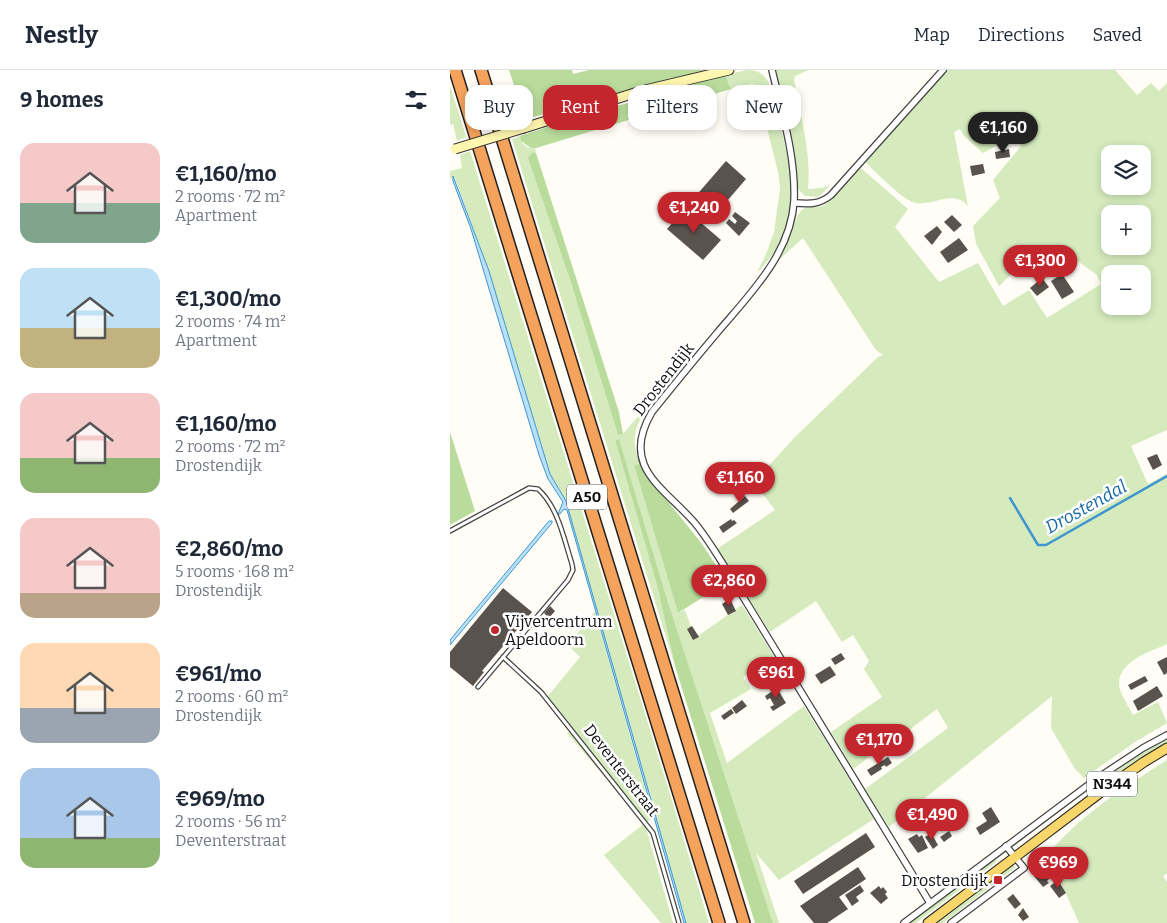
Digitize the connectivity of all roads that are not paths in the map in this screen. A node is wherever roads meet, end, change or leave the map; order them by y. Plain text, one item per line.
1 (456, 70) edge
2 (481, 70) edge
3 (729, 70) edge
4 (772, 70) edge
5 (943, 70) edge
6 (452, 150) edge
7 (794, 203) junction
8 (450, 532) edge
9 (503, 657) junction
10 (478, 687) dead end
11 (1167, 735) edge
12 (1167, 748) edge
13 (1006, 846) junction
14 (1016, 857) junction
15 (930, 903) junction
16 (679, 923) edge
17 (719, 923) edge
18 (744, 923) edge
19 (904, 923) edge
20 (928, 923) edge
21 (950, 923) edge

1 - 17 highway, A50
2 - 18 highway, A50
3 - 6 street, bridge
4 - 7 street, Drostendijk
5 - 7 street
7 - 15 street, Drostendijk
8 - 9 lane
9 - 10 lane
9 - 16 lane, Deventerstraat
11 - 13 street
12 - 14 main road, N344
13 - 14 street
13 - 15 street
14 - 20 main road, N344
14 - 21 street
15 - 19 street

